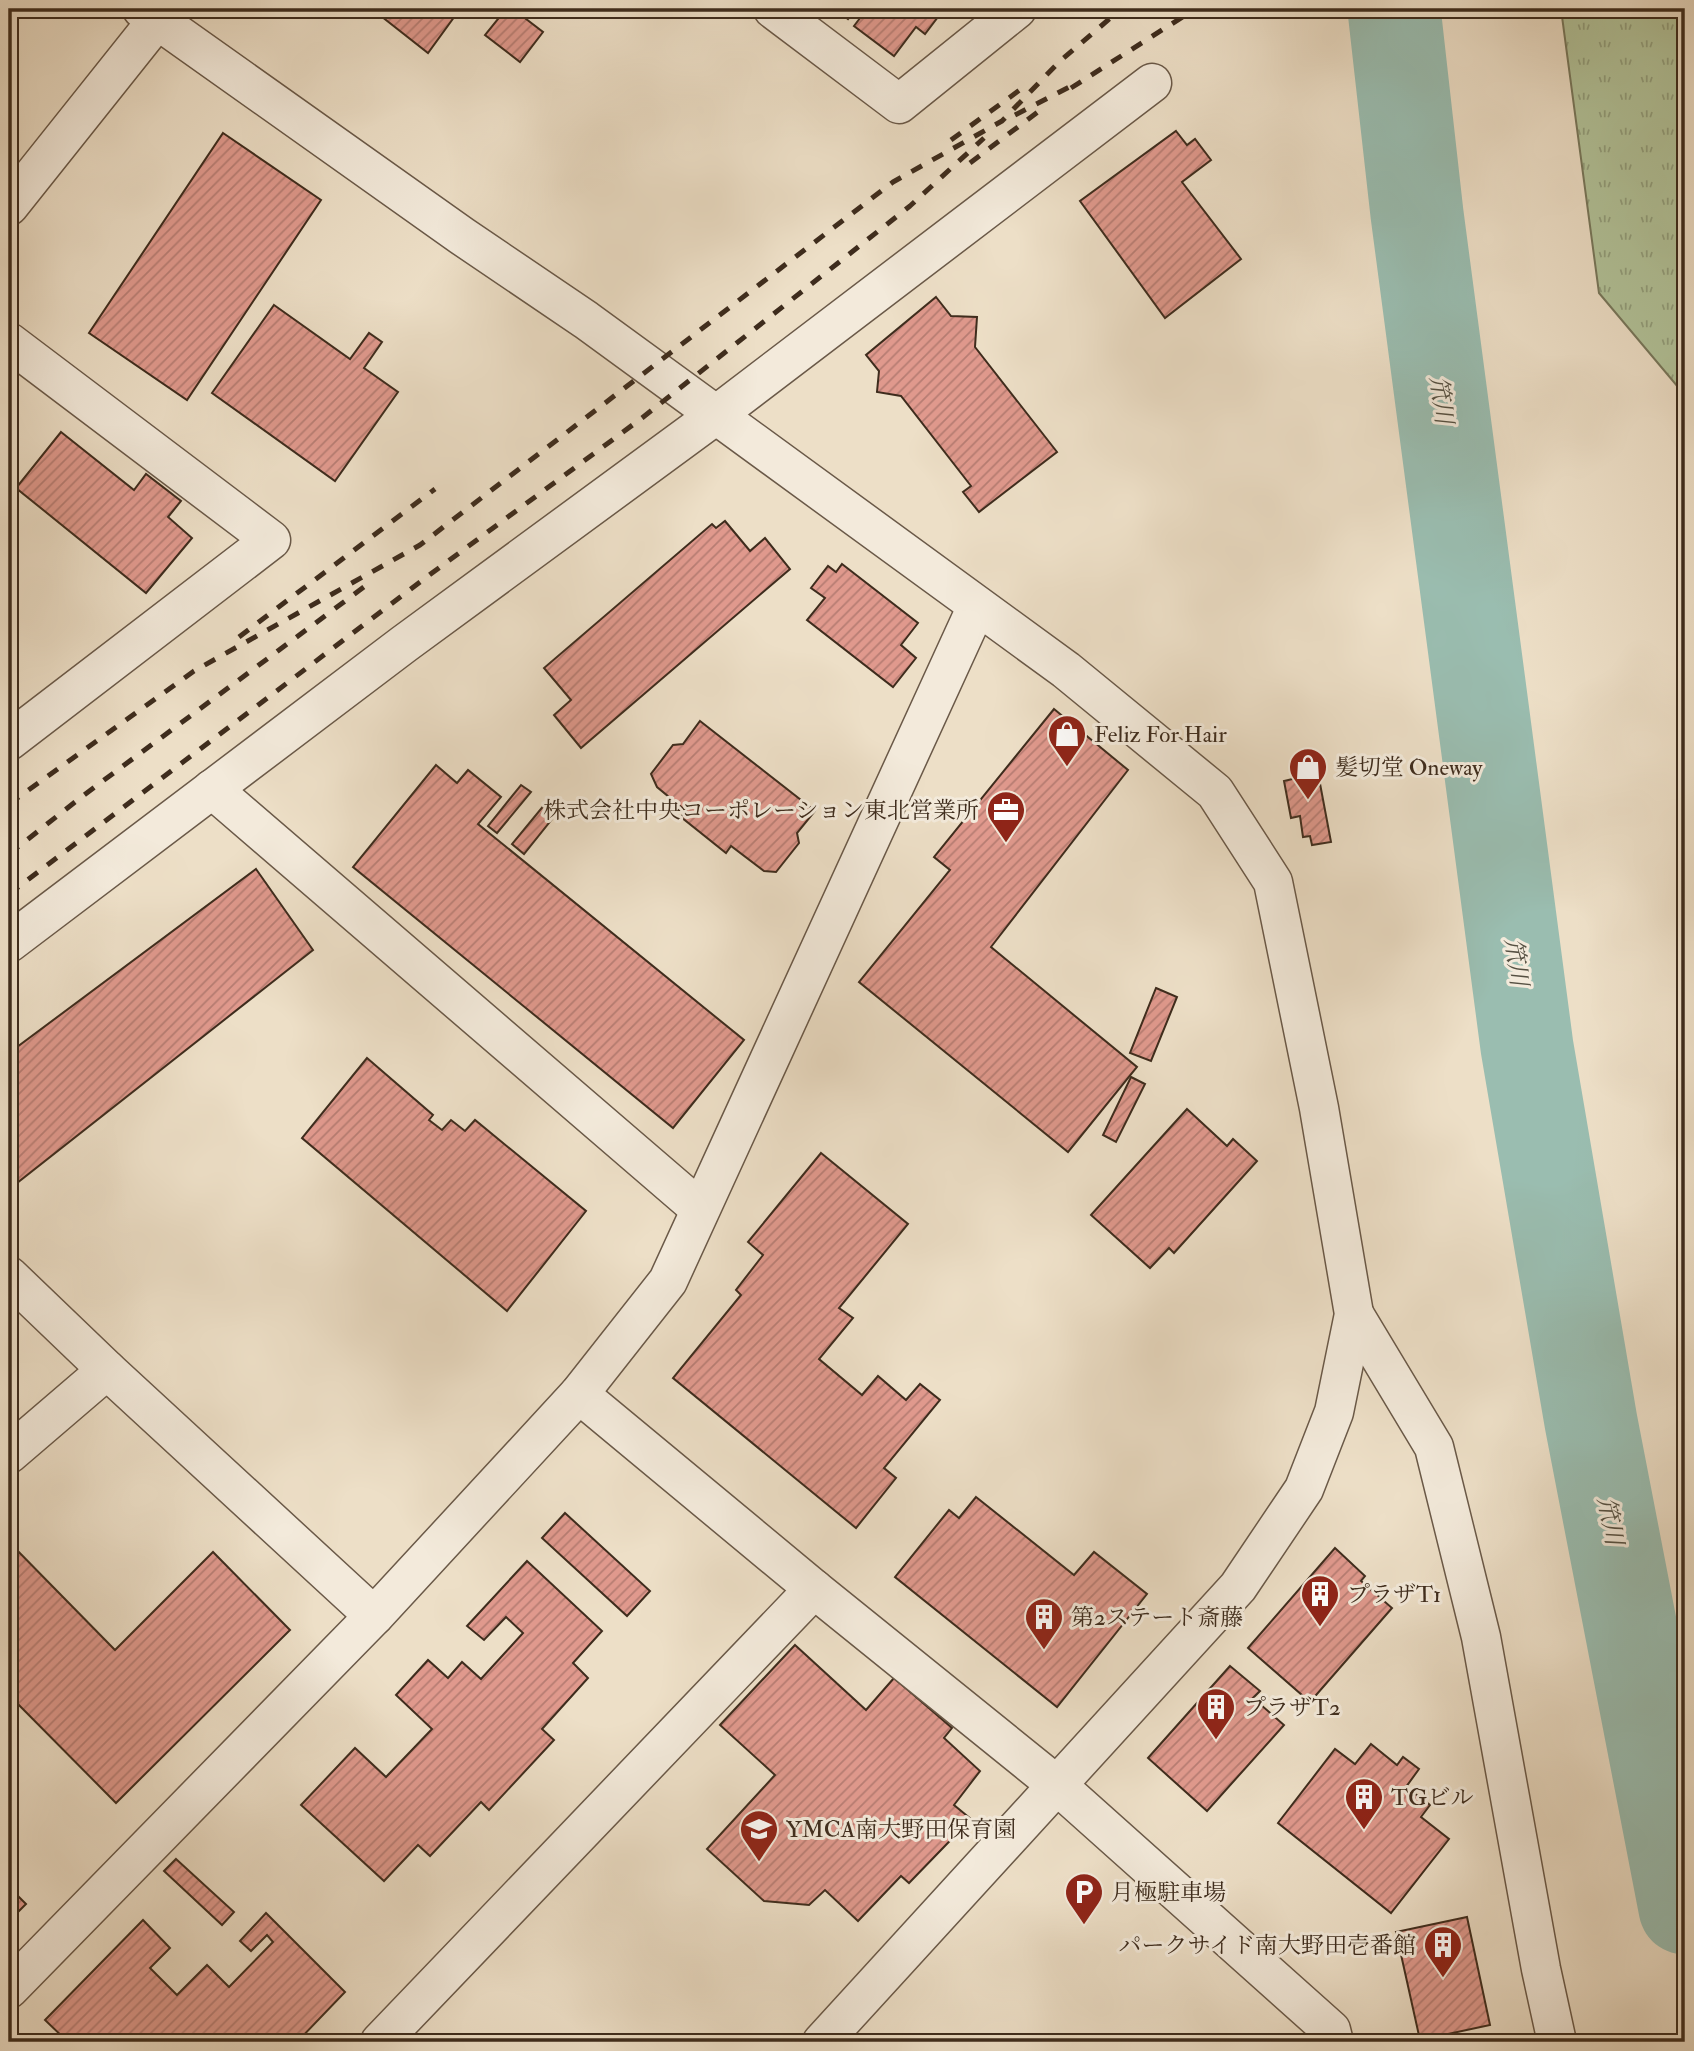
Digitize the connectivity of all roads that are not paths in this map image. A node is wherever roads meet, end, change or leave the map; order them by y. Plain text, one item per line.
1 (772, 9) edge
2 (1017, 9) edge
3 (155, 12) edge
4 (1152, 83) dead end
5 (9, 206) edge
6 (9, 342) edge
7 (716, 415) junction
8 (977, 606) junction
9 (9, 741) edge
10 (212, 789) junction
11 (9, 943) edge
12 (700, 1209) junction
13 (9, 1276) edge
14 (1354, 1314) junction
15 (107, 1370) junction
16 (579, 1394) junction
17 (9, 1454) edge
18 (814, 1589) junction
19 (374, 1616) junction
20 (1058, 1786) junction
21 (9, 1989) edge
22 (1329, 2038) edge
23 (380, 2042) edge
24 (821, 2042) edge
25 (1557, 2042) edge

1 - 2 street
3 - 5 street
3 - 7 street
4 - 7 street
6 - 9 street
7 - 8 street
7 - 10 street
8 - 12 street
8 - 14 street
10 - 11 street
10 - 12 street
12 - 16 street
13 - 15 street
14 - 20 street
14 - 25 street
15 - 17 street
15 - 19 street
16 - 18 street
16 - 19 street
18 - 20 street
18 - 23 street
19 - 21 street
20 - 22 street
20 - 24 street

